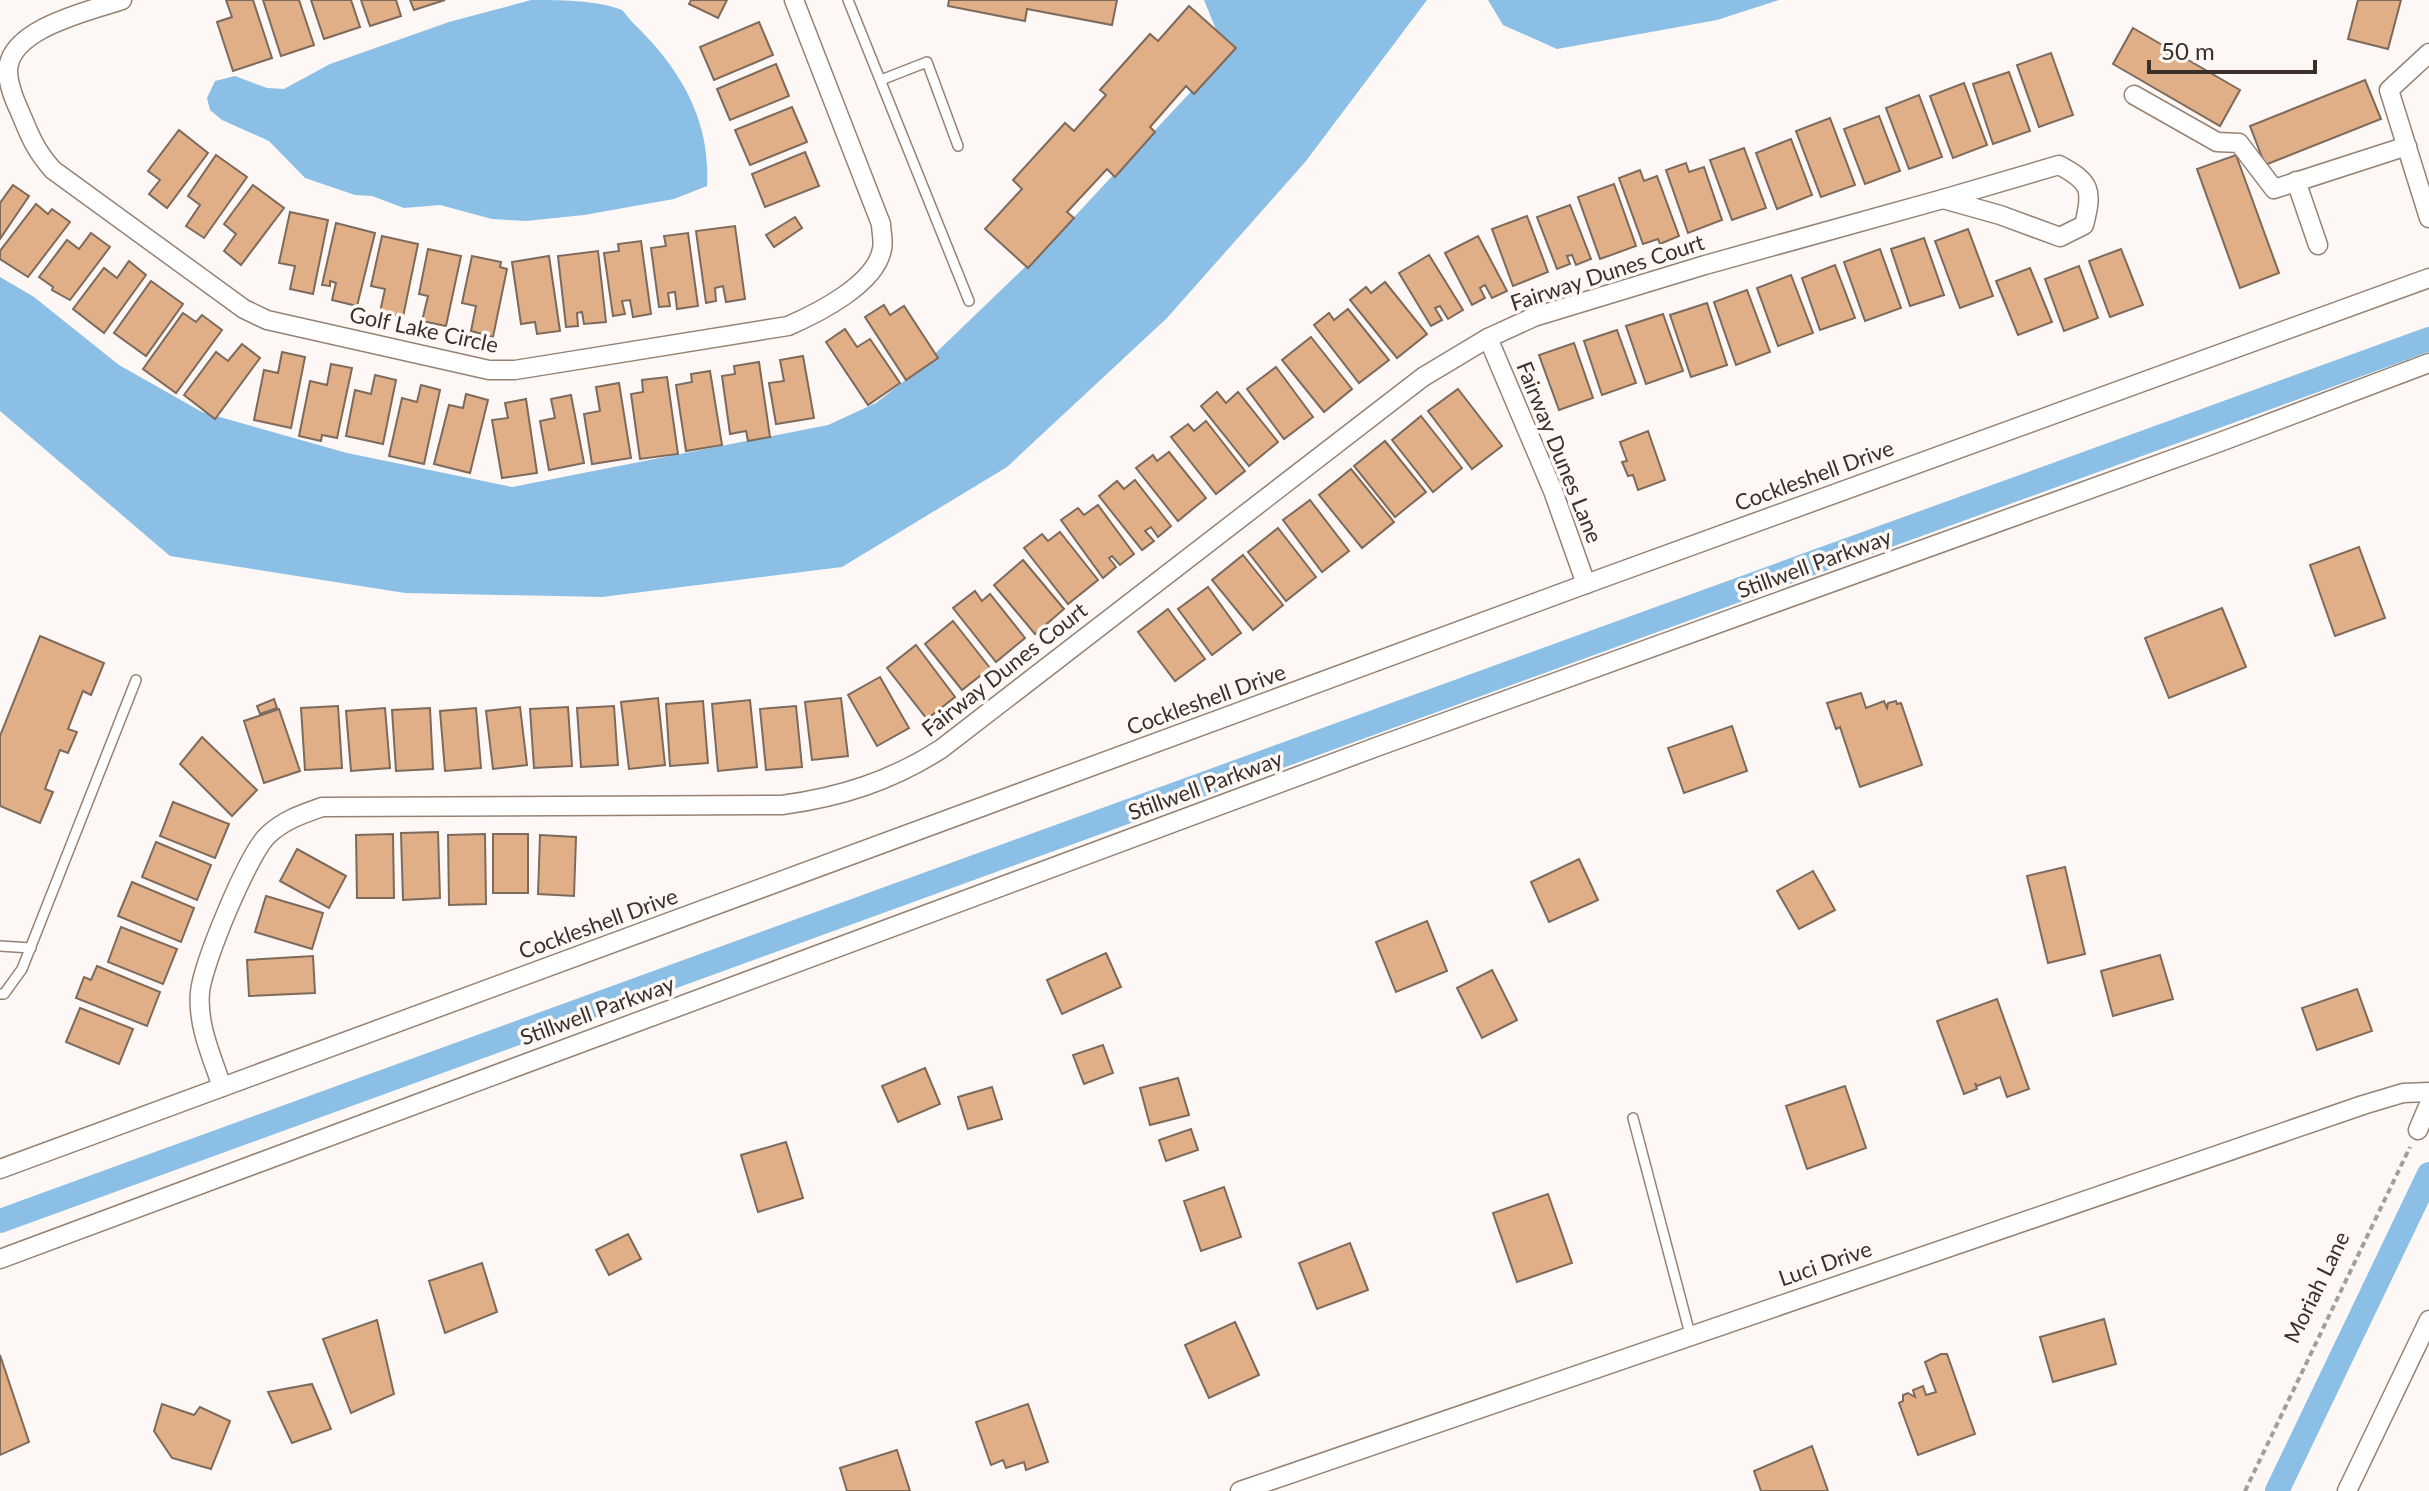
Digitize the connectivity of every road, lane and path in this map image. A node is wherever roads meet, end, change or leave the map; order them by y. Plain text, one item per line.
1 (122, 0) edge
2 (794, 0) edge
3 (848, 0) edge
4 (2429, 53) edge
5 (881, 80) junction
6 (2134, 95) dead end
7 (958, 146) dead end
8 (2407, 146) junction
9 (2296, 181) junction
10 (1943, 199) junction
11 (2429, 218) edge
12 (2318, 245) dead end
13 (2429, 278) edge
14 (969, 301) dead end
15 (1488, 338) junction
16 (2429, 363) edge
17 (1586, 584) junction
18 (136, 680) dead end
19 (0, 946) edge
20 (31, 948) junction
21 (0, 994) edge
22 (222, 1087) junction
23 (2429, 1092) edge
24 (2429, 1104) edge
25 (1633, 1118) dead end
26 (2418, 1130) joint
27 (0, 1169) edge
28 (0, 1259) edge
29 (2429, 1320) edge
30 (1690, 1334) junction
31 (1240, 1491) edge
32 (2245, 1491) edge
33 (2347, 1491) edge

1 - 2 street, Golf Lake Circle
3 - 5 lane
4 - 8 street
5 - 7 lane
5 - 14 lane
6 - 9 street
8 - 9 street
8 - 11 street
9 - 12 street
10 - 10 street, Fairway Dunes Court
10 - 15 street, Fairway Dunes Court
13 - 17 street, Cockleshell Drive
15 - 17 street, Fairway Dunes Lane
15 - 22 street, Fairway Dunes Court
16 - 28 street, Stillwell Parkway
17 - 22 street, Cockleshell Drive
18 - 20 lane
19 - 20 lane
20 - 21 lane
22 - 27 street, Cockleshell Drive
23 - 30 street, Luci Drive
24 - 26 street
25 - 30 lane
26 - 32 path, Moriah Lane
29 - 33 street
30 - 31 street, Luci Drive

